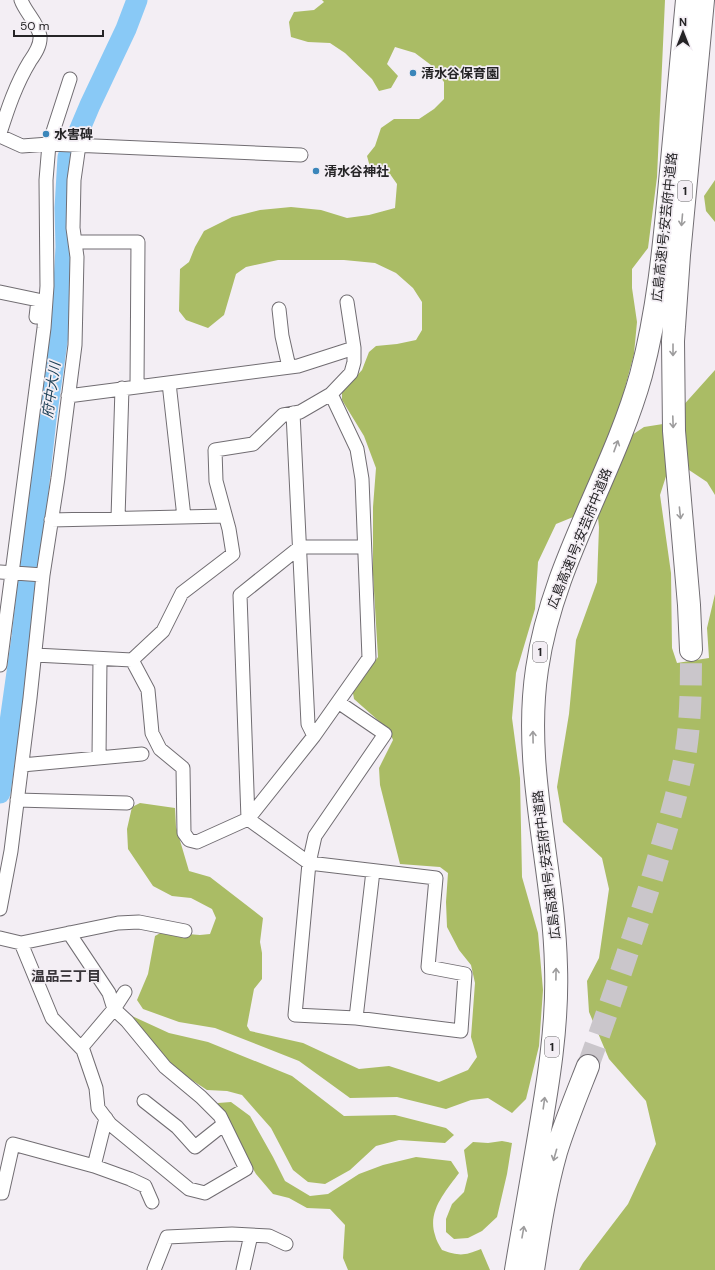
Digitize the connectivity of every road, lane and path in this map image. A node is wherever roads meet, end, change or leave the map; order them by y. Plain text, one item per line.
1 (21, 0) edge
2 (677, 0) edge
3 (687, 0) edge
4 (703, 0) edge
5 (711, 0) edge
6 (70, 79) dead end
7 (0, 133) edge
8 (0, 136) edge
9 (49, 144) junction
10 (79, 145) junction
11 (300, 154) dead end
12 (678, 176) junction
13 (75, 242) junction
14 (0, 292) edge
15 (347, 302) dead end
16 (279, 309) dead end
17 (354, 348) junction
18 (41, 351) junction
19 (288, 367) junction
20 (169, 382) junction
21 (137, 386) junction
22 (122, 388) junction
23 (331, 394) junction
24 (68, 396) junction
25 (294, 413) junction
26 (225, 516) junction
27 (184, 517) junction
28 (118, 518) junction
29 (51, 520) junction
30 (300, 547) junction
31 (364, 547) junction
32 (6, 572) edge
33 (43, 575) junction
34 (691, 650) tunnel mouth
35 (35, 655) junction
36 (100, 658) junction
37 (132, 660) junction
38 (0, 665) edge
39 (338, 702) junction
40 (314, 736) junction
41 (142, 754) dead end
42 (99, 757) junction
43 (22, 765) junction
44 (17, 800) junction
45 (127, 803) dead end
46 (248, 819) junction
47 (309, 864) junction
48 (373, 871) junction
49 (0, 909) edge
50 (185, 930) dead end
51 (69, 933) junction
52 (0, 938) edge
53 (21, 943) junction
54 (125, 992) dead end
55 (114, 1009) junction
56 (356, 1018) junction
57 (81, 1048) junction
58 (588, 1066) tunnel mouth
59 (144, 1101) dead end
60 (106, 1118) junction
61 (224, 1124) junction
62 (0, 1144) edge
63 (13, 1144) junction
64 (94, 1166) junction
65 (0, 1193) edge
66 (152, 1202) dead end
67 (250, 1235) junction
68 (286, 1244) dead end
69 (154, 1270) edge
70 (243, 1270) edge
71 (516, 1270) edge
72 (533, 1270) edge

1 - 7 street
2 - 12 highway
3 - 12 highway, 広島高速1号;安芸府中道路 / 1
4 - 12 highway, 広島高速1号;安芸府中道路 / 1
5 - 12 highway
6 - 9 street
8 - 9 street
9 - 10 street
9 - 18 street
10 - 11 street
10 - 13 street
12 -> 34 highway, 広島高速1号;安芸府中道路 / 1
71 -> 12 highway, 広島高速1号;安芸府中道路 / 1
13 - 21 street
13 - 24 street
14 - 18 street
15 - 17 street
16 - 19 street
17 - 19 street
17 - 23 street
18 - 32 street
19 - 20 street
20 - 21 street
20 - 27 street
21 - 22 street
22 - 24 street
22 - 28 street
23 - 25 street
23 - 31 street
24 - 29 street
25 - 26 street
25 - 30 street
26 - 27 street
26 - 37 street
27 - 28 street
28 - 29 street
29 - 33 street
30 - 31 street
30 - 40 street
30 - 46 street
31 - 39 street
32 - 33 street
32 - 38 street
33 - 35 street
35 - 36 street
35 - 43 street
36 - 37 street
36 - 42 street
37 - 46 street
39 - 40 street
39 - 47 street
40 - 46 street
41 - 42 street
42 - 43 street
43 - 44 street
44 - 45 street
44 - 49 street
46 - 47 street
47 - 48 street
47 - 56 street
48 - 56 street
48 - 56 street
50 - 51 street
51 - 53 street
51 - 55 street
52 - 53 street
53 - 57 street
54 - 55 street
55 - 57 street
55 - 61 street
57 - 60 street
58 -> 72 highway
59 - 61 street
60 - 61 street
60 - 64 street
62 - 63 street
63 - 64 street
63 - 65 street
64 - 66 street
67 - 68 street
67 - 69 street
67 - 70 street

